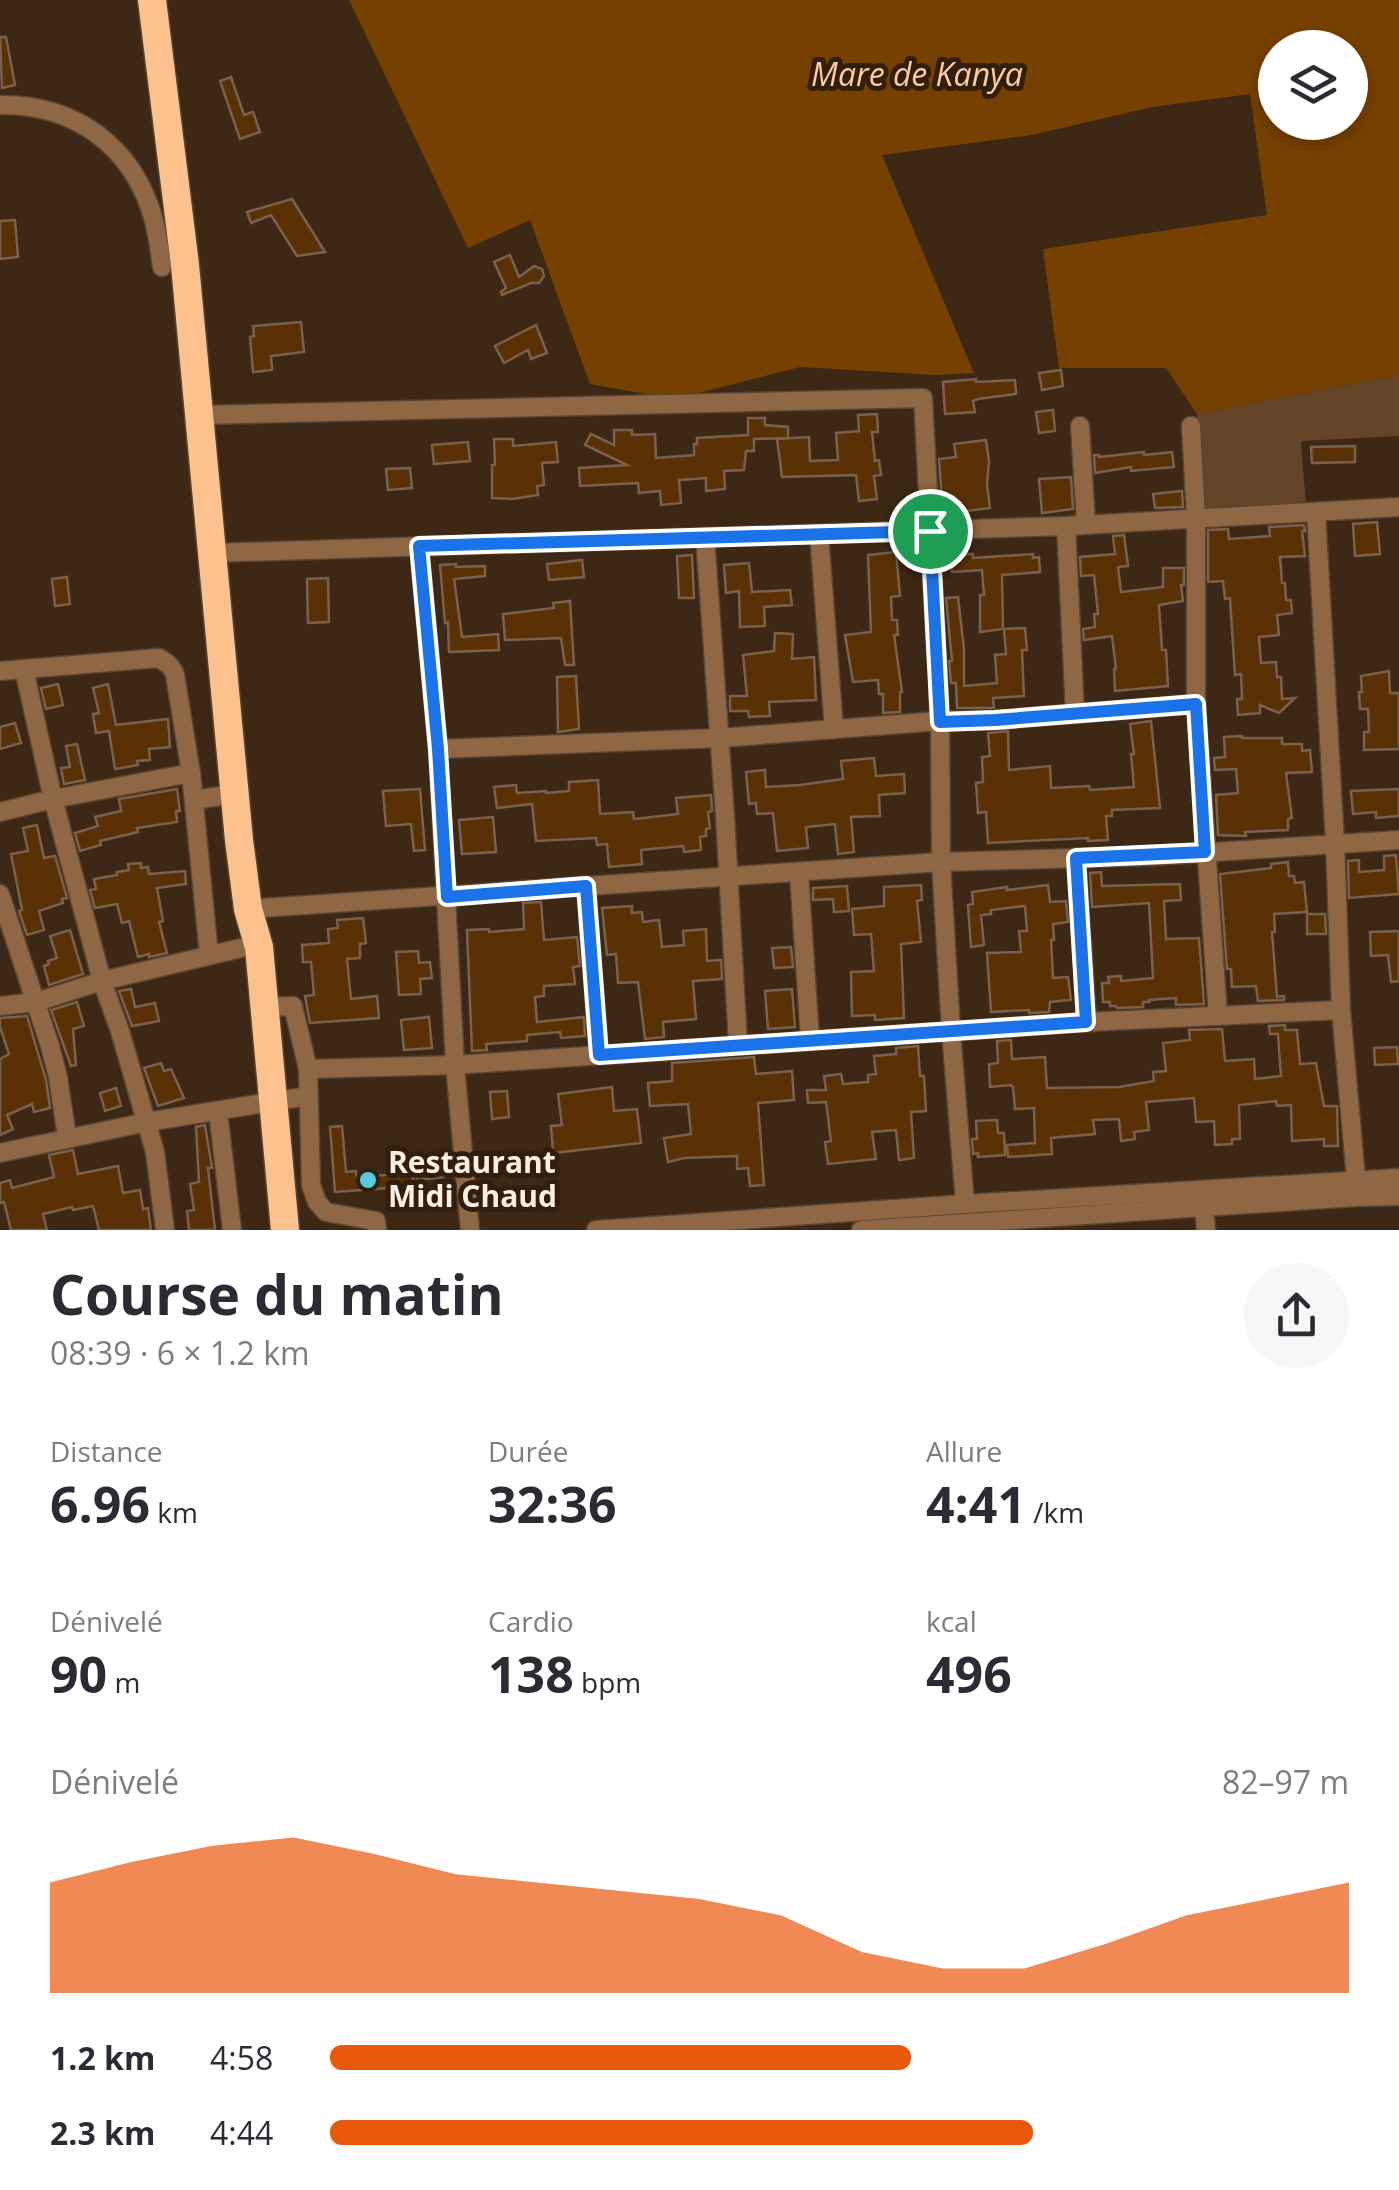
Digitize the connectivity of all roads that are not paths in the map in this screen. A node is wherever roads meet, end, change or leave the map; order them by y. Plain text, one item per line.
1 (152, 0) edge
2 (0, 105) edge
3 (162, 267) dead end
4 (199, 414) junction
5 (1080, 426) dead end
6 (1190, 426) dead end
7 (1399, 507) edge
8 (1316, 512) junction
9 (1196, 517) junction
10 (1086, 524) junction
11 (1066, 526) junction
12 (930, 531) junction
13 (819, 534) junction
14 (706, 538) junction
15 (419, 546) junction
16 (212, 552) junction
17 (24, 668) junction
18 (0, 671) edge
19 (1196, 704) junction
20 (1074, 714) junction
21 (940, 722) junction
22 (834, 728) junction
23 (720, 738) junction
24 (438, 749) junction
25 (191, 773) junction
26 (234, 794) junction
27 (53, 799) junction
28 (194, 800) junction
29 (0, 812) edge
30 (1399, 840) edge
31 (1335, 843) junction
32 (1205, 852) junction
33 (1076, 858) junction
34 (941, 862) junction
35 (799, 873) junction
36 (728, 878) junction
37 (586, 886) junction
38 (0, 894) edge
39 (447, 897) junction
40 (248, 909) junction
41 (5, 928) edge
42 (241, 948) junction
43 (209, 955) junction
44 (102, 981) junction
45 (36, 1002) junction
46 (0, 1006) edge
47 (265, 1007) junction
48 (1341, 1010) junction
49 (1218, 1016) junction
50 (1086, 1022) junction
51 (951, 1032) junction
52 (810, 1040) junction
53 (738, 1044) junction
54 (599, 1055) junction
55 (455, 1064) junction
56 (308, 1069) junction
57 (308, 1096) junction
58 (264, 1103) junction
59 (218, 1112) junction
60 (147, 1122) junction
61 (67, 1137) junction
62 (0, 1152) edge
63 (1399, 1178) edge
64 (1356, 1179) junction
65 (1399, 1196) edge
66 (965, 1204) junction
67 (1204, 1207) junction
68 (1068, 1223) edge
69 (165, 1230) edge
70 (232, 1230) edge
71 (269, 1230) edge
72 (285, 1230) edge
73 (377, 1230) edge
74 (470, 1230) edge
75 (596, 1230) edge
76 (861, 1230) edge
77 (1206, 1230) edge

1 - 4 highway
2 - 3 street
4 - 12 street
4 - 16 highway
5 - 10 street
6 - 9 street
7 - 8 street
8 - 9 street
8 - 31 street
9 - 10 street
9 - 19 street
10 - 11 street
11 - 12 street
11 - 20 street
12 - 13 street
12 - 21 street
13 - 14 street
13 - 22 street
14 - 15 street
14 - 23 street
15 - 16 street
15 - 24 street
16 - 26 highway
17 - 18 street
17 - 25 street
17 - 27 street
19 - 20 street
19 - 32 street
20 - 21 street
21 - 22 street
21 - 34 street
22 - 23 street
23 - 24 street
23 - 36 street
24 - 39 street
25 - 27 street
25 - 28 street
26 - 28 street
26 - 40 highway
27 - 29 street
27 - 44 street
28 - 43 street
30 - 31 street
31 - 32 street
31 - 48 street
32 - 33 street
32 - 49 street
33 - 34 street
33 - 50 street
34 - 35 street
34 - 51 street
35 - 36 street
35 - 52 street
36 - 37 street
36 - 53 street
37 - 39 street
37 - 54 street
38 - 41 street
39 - 40 street
39 - 55 street
40 - 42 highway
40 - 47 highway
41 - 45 street
42 - 43 street
42 - 58 highway
43 - 44 street
44 - 45 street
44 - 60 street
45 - 46 street
45 - 61 street
47 - 56 street
47 - 58 highway
48 - 49 street
48 - 64 street
49 - 50 street
50 - 51 street
51 - 52 street
51 - 66 street
52 - 53 street
53 - 54 street
54 - 55 street
55 - 56 street
55 - 74 street
56 - 57 street
57 - 58 street
57 - 73 street
58 - 59 street
58 - 71 highway
58 - 72 highway
59 - 60 street
59 - 70 street
60 - 61 street
60 - 69 street
61 - 62 street
63 - 64 street
64 - 66 street
65 - 67 street
66 - 75 street
67 - 68 street
67 - 77 street
68 - 76 street

